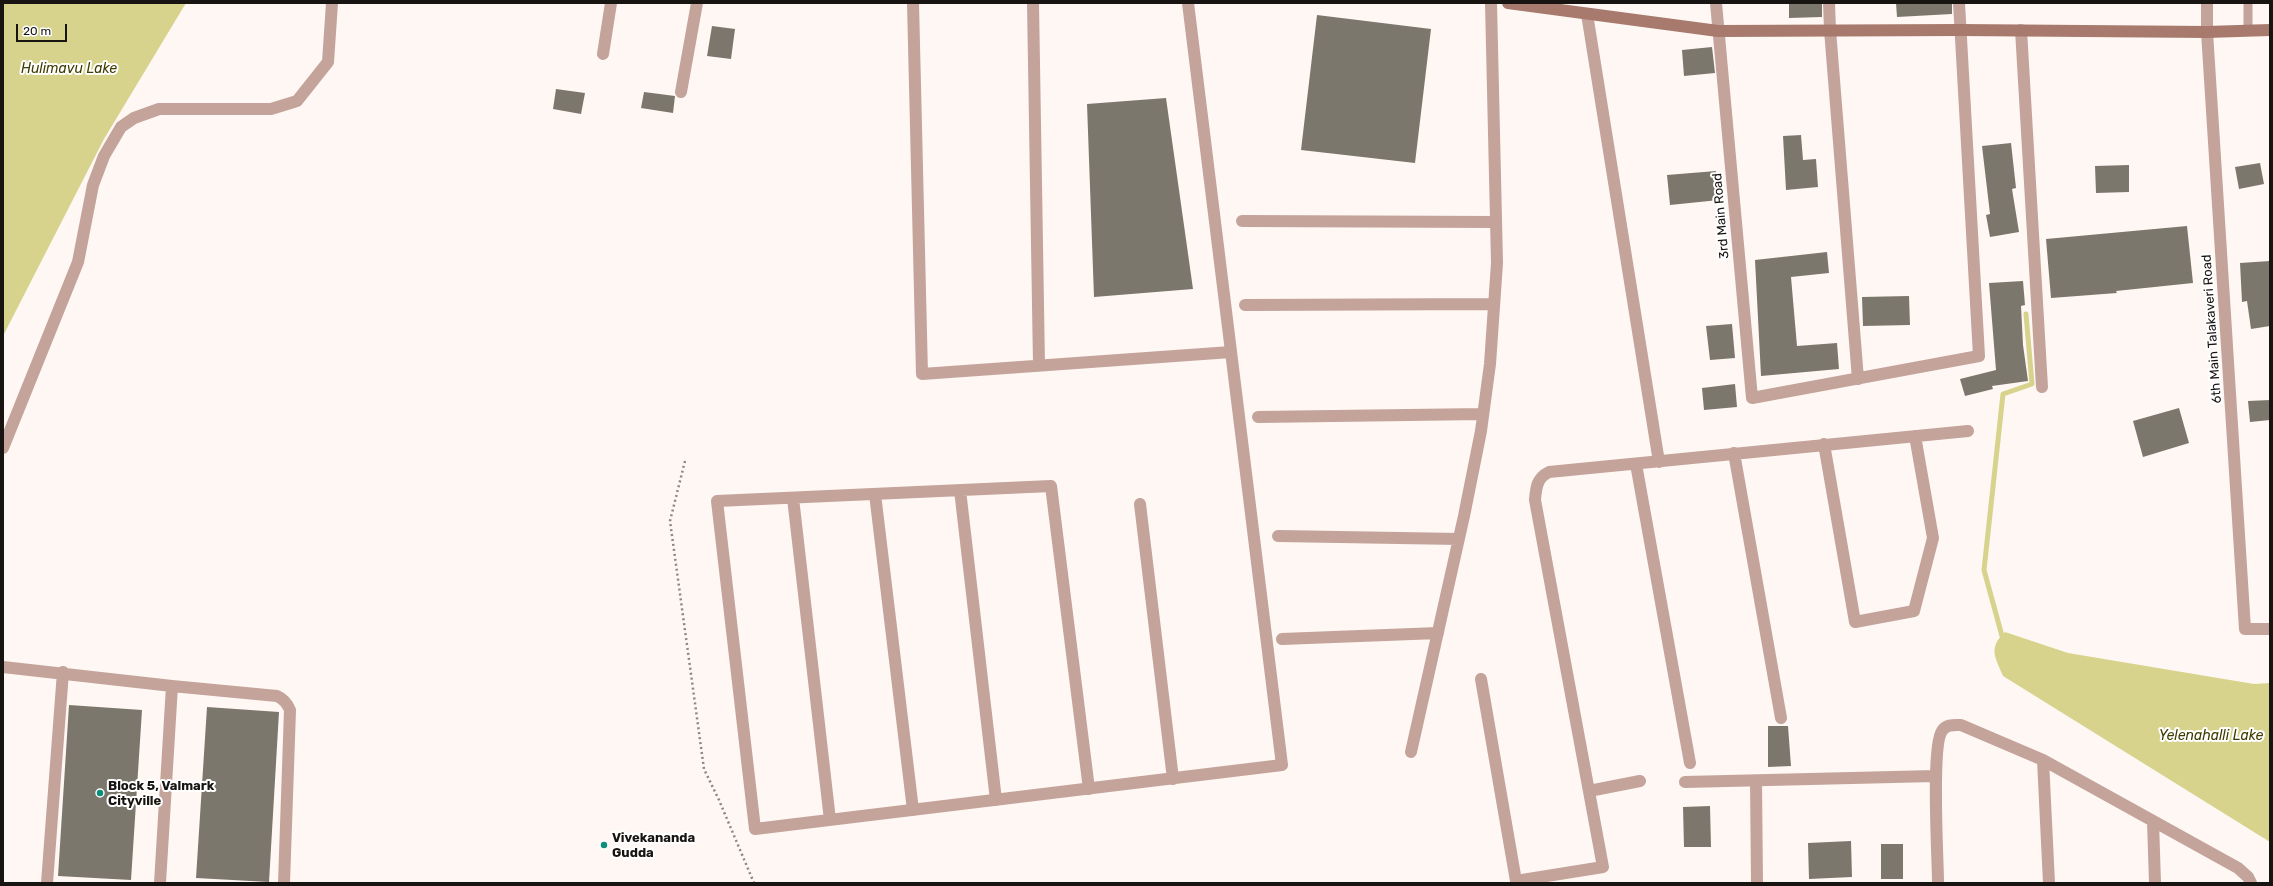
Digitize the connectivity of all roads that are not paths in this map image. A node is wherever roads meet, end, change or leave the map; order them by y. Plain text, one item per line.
1 (332, 3) edge
2 (611, 3) edge
3 (697, 3) edge
4 (913, 3) edge
5 (1033, 3) edge
6 (1188, 3) edge
7 (1491, 3) edge
8 (1508, 3) edge
9 (1716, 3) edge
10 (1829, 3) edge
11 (1959, 3) edge
12 (2207, 3) edge
13 (2248, 3) edge
14 (1528, 5) edge
15 (1587, 14) junction
16 (1830, 30) junction
17 (1960, 30) junction
18 (2021, 30) junction
19 (2248, 30) junction
20 (2270, 30) edge
21 (1718, 31) junction
22 (2207, 32) junction
23 (603, 54) dead end
24 (681, 92) dead end
25 (1242, 222) dead end
26 (1496, 222) junction
27 (1245, 304) dead end
28 (1494, 304) junction
29 (1230, 352) junction
30 (1039, 365) junction
31 (1858, 379) junction
32 (2042, 388) dead end
33 (1483, 414) junction
34 (1258, 417) dead end
35 (1968, 431) dead end
36 (1915, 436) junction
37 (1824, 444) junction
38 (3, 448) edge
39 (1734, 453) junction
40 (1659, 462) junction
41 (1636, 464) junction
42 (960, 490) junction
43 (875, 494) junction
44 (793, 498) junction
45 (1140, 504) dead end
46 (1278, 536) dead end
47 (1459, 539) junction
48 (2270, 629) edge
49 (1438, 634) junction
50 (1282, 639) dead end
51 (3, 667) edge
52 (63, 672) junction
53 (1481, 679) dead end
54 (172, 686) junction
55 (1781, 718) dead end
56 (1412, 752) dead end
57 (2043, 760) junction
58 (1690, 763) dead end
59 (1936, 776) junction
60 (1173, 779) junction
61 (1640, 781) dead end
62 (1756, 781) junction
63 (1685, 782) dead end
64 (1089, 789) junction
65 (1589, 791) junction
66 (996, 800) junction
67 (913, 810) junction
68 (830, 820) junction
69 (2153, 821) junction
70 (47, 883) edge
71 (160, 883) edge
72 (284, 883) edge
73 (1757, 883) edge
74 (1938, 883) edge
75 (2049, 883) edge
76 (2155, 883) edge
77 (2251, 883) edge

1 - 38 street
2 - 23 street
3 - 24 street
4 - 30 street
5 - 30 street
6 - 29 street
7 - 26 street
8 - 14 street
9 - 21 street, 3rd Main Road
10 - 16 street
11 - 17 street
12 - 22 street, 6th Main Talakaveri Road
13 - 19 lane
14 - 15 street
15 - 21 street
15 - 40 street
16 - 17 street
16 - 21 street
16 - 31 street
17 - 18 street
17 - 31 street
18 - 22 street
18 - 32 street
19 - 20 street
19 - 22 street
21 - 31 street, 3rd Main Road
22 - 48 street, 6th Main Talakaveri Road
25 - 26 street
26 - 28 street
27 - 28 street
28 - 33 street
29 - 30 street
29 - 60 street
33 - 34 street
33 - 47 street
35 - 36 street
36 - 37 street
36 - 37 street
37 - 39 street
39 - 40 street
39 - 55 street
40 - 41 street
41 - 58 street
41 - 65 street
42 - 43 street
42 - 64 street
42 - 66 street
43 - 44 street
43 - 67 street
44 - 68 street
44 - 68 street
45 - 60 street
46 - 47 street
47 - 49 street
49 - 50 street
49 - 56 street
51 - 52 street
52 - 54 street
52 - 70 street
53 - 65 street
54 - 71 street
54 - 72 street
57 - 59 street
57 - 69 street
57 - 75 street
59 - 62 street
59 - 74 street
60 - 64 street
61 - 65 street
62 - 63 street
62 - 73 street
64 - 66 street
66 - 67 street
67 - 68 street
69 - 76 street
69 - 77 street

